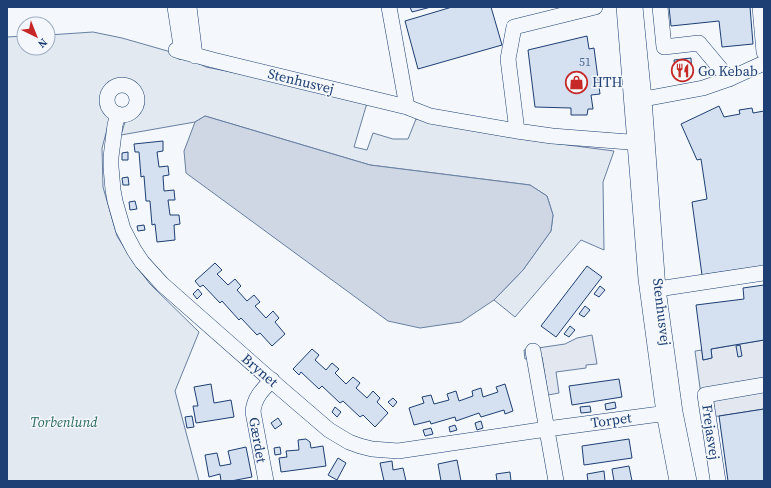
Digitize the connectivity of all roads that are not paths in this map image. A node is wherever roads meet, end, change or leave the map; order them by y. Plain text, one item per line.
1 (175, 7) edge
2 (189, 7) edge
3 (389, 7) edge
4 (595, 7) edge
5 (624, 7) edge
6 (635, 7) edge
7 (660, 7) edge
8 (760, 7) edge
9 (580, 9) edge
10 (184, 52) junction
11 (764, 52) edge
12 (764, 63) edge
13 (730, 79) junction
14 (638, 99) junction
15 (407, 107) junction
16 (118, 114) dead end
17 (517, 131) junction
18 (641, 141) junction
19 (764, 273) edge
20 (658, 289) junction
21 (533, 351) dead end
22 (272, 380) junction
23 (764, 386) edge
24 (670, 408) junction
25 (547, 429) junction
26 (670, 444) junction
27 (266, 481) edge
28 (556, 481) edge
29 (671, 481) edge
30 (676, 481) edge
31 (689, 481) edge
32 (718, 481) edge

1 - 10 street
2 - 10 street
3 - 15 street
4 - 9 street
5 - 14 street, Stenhusvej
6 - 14 street, Stenhusvej
7 - 13 street
8 - 11 street
9 - 17 street
10 - 15 street, Stenhusvej
12 - 13 street
13 - 14 street
14 - 18 street, Stenhusvej
15 - 17 street, Stenhusvej
16 - 22 street, Brynet
17 - 18 street, Stenhusvej
18 - 20 street, Stenhusvej
18 - 24 street, Stenhusvej
19 - 20 street
20 - 24 street, Stenhusvej
21 - 25 street
22 - 25 street, Brynet
22 - 27 street, Gærdet
23 - 32 street, Frejasvej
24 - 25 street, Torpet
24 - 26 street, Stenhusvej
24 - 31 street, Stenhusvej
25 - 28 street
26 - 29 street
26 - 30 street, Stenhusvej

